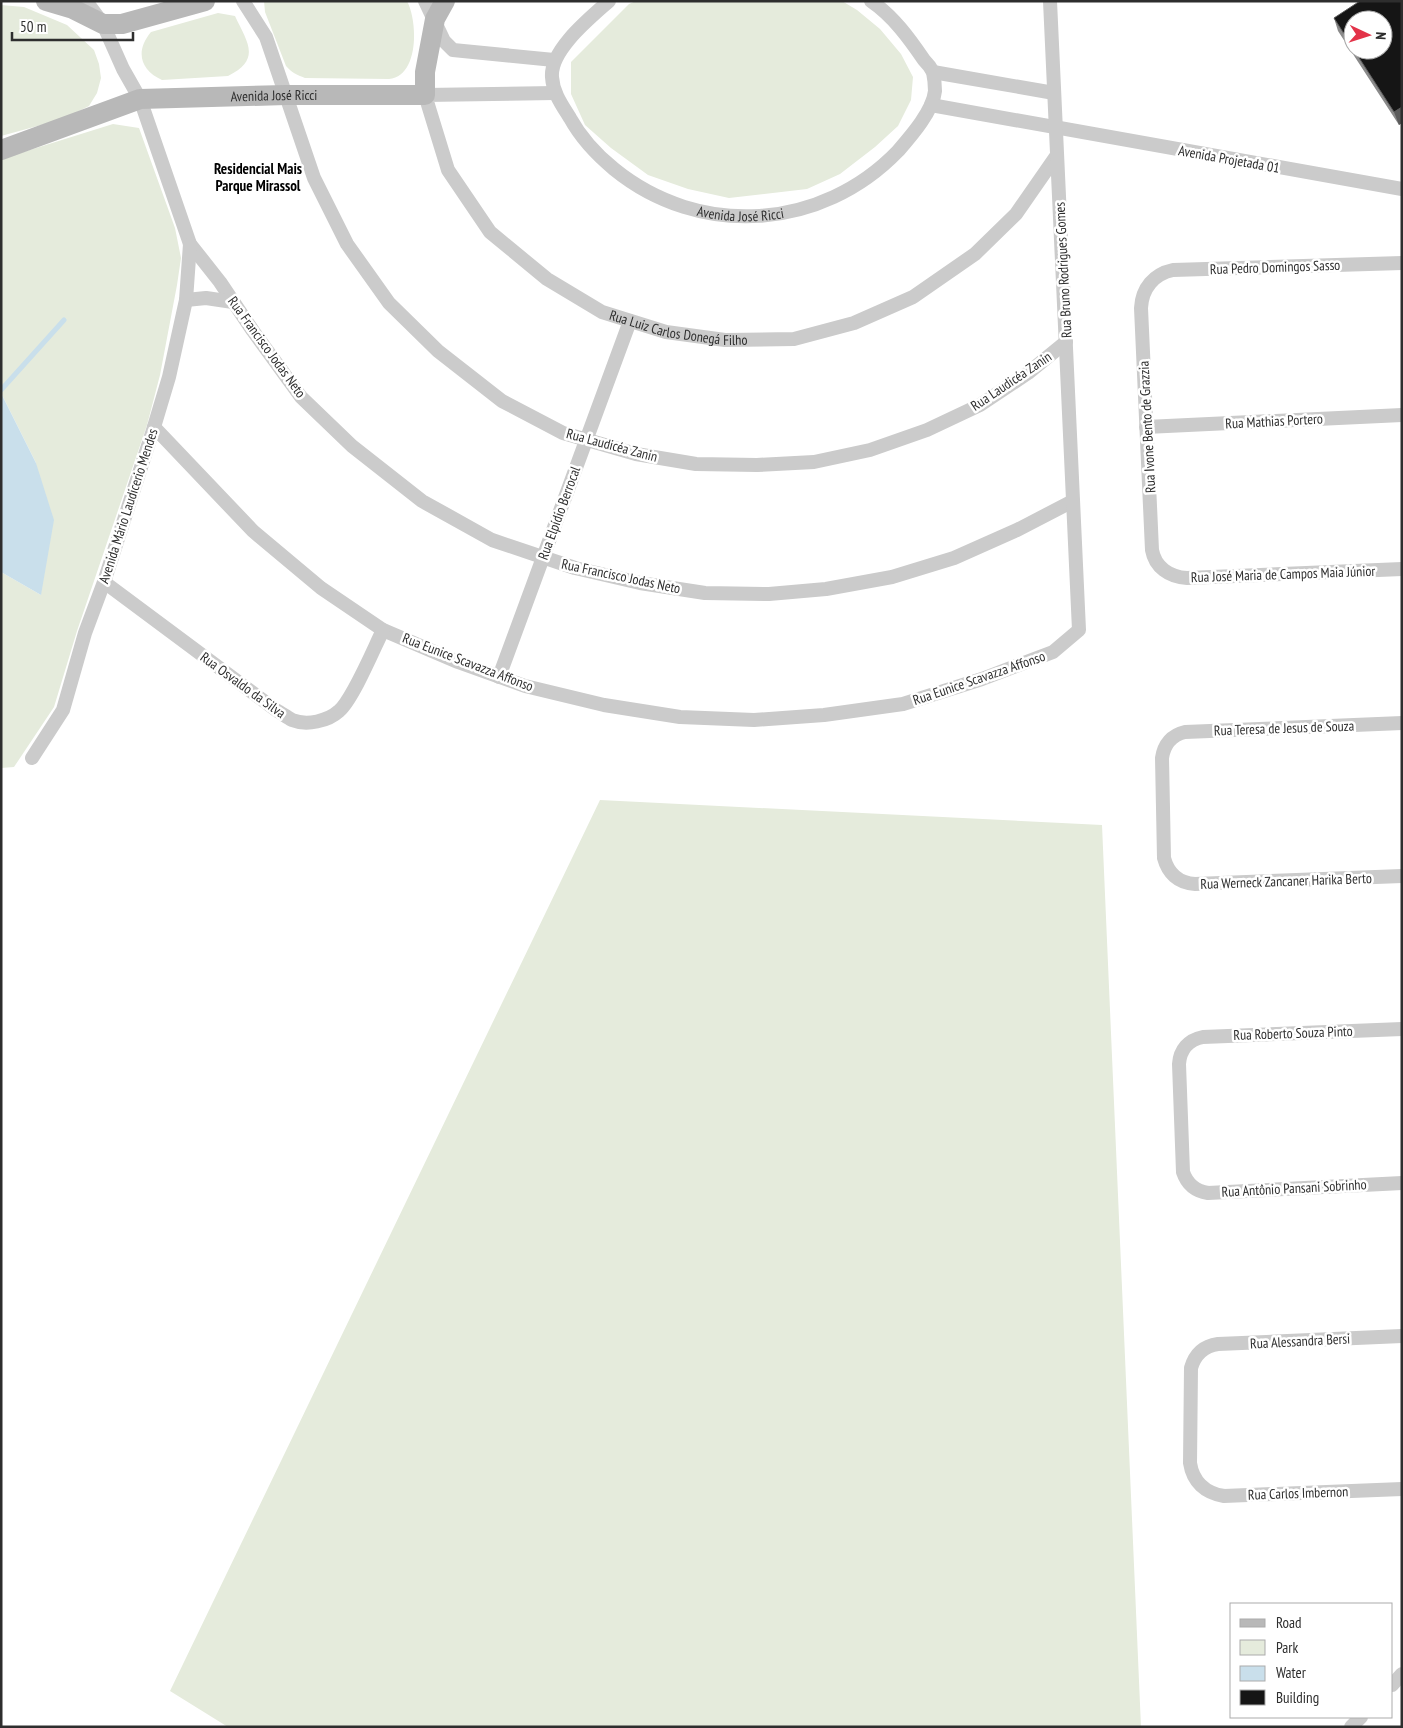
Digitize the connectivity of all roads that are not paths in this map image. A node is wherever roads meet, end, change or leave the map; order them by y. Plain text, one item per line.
1 (46, 1) edge
2 (86, 1) edge
3 (205, 1) edge
4 (243, 1) edge
5 (445, 1) edge
6 (609, 1) edge
7 (871, 1) edge
8 (1044, 1) edge
9 (1050, 1) edge
10 (430, 10) edge
11 (1051, 16) junction
12 (103, 24) junction
13 (554, 60) junction
14 (932, 72) junction
15 (556, 93) junction
16 (1054, 93) junction
17 (425, 94) junction
18 (286, 95) junction
19 (140, 99) junction
20 (931, 105) junction
21 (1056, 128) junction
22 (1, 150) edge
23 (1057, 155) junction
24 (1402, 189) edge
25 (190, 244) junction
26 (1402, 263) edge
27 (1152, 281) joint
28 (186, 300) junction
29 (233, 302) junction
30 (630, 321) junction
31 (1066, 342) junction
32 (1402, 415) edge
33 (154, 427) junction
34 (1146, 427) junction
35 (586, 439) junction
36 (1073, 501) junction
37 (543, 558) junction
38 (1402, 569) edge
39 (1166, 572) joint
40 (104, 582) junction
41 (383, 630) junction
42 (1079, 630) joint
43 (499, 677) junction
44 (1402, 723) edge
45 (32, 758) dead end
46 (1172, 875) joint
47 (1402, 876) edge
48 (1402, 1029) edge
49 (1402, 1183) edge
50 (1189, 1184) joint
51 (1402, 1336) edge
52 (1198, 1484) joint
53 (1402, 1490) edge
54 (1402, 1674) edge
55 (1393, 1683) edge

1 - 12 street
2 - 12 street, Rua Francisco Jodas Neto
3 - 12 street
4 - 18 street, Rua Laudicéa Zanin
5 - 10 street, Rua Luiz Carlos Donegá Filho
6 - 13 street
7 - 14 street
8 - 11 street
9 - 11 street, Rua Bruno Rodrigues Gomes
10 - 13 street
10 - 17 street, Rua Luiz Carlos Donegá Filho
11 - 16 street, Rua Bruno Rodrigues Gomes
12 - 19 street, Rua Francisco Jodas Neto
13 - 15 street, Avenida José Ricci
14 - 16 street
14 - 20 street, Avenida José Ricci
15 - 17 street, Avenida José Ricci
15 - 20 street, Avenida José Ricci
16 - 21 street, Rua Bruno Rodrigues Gomes
17 - 18 street, Avenida José Ricci
17 - 30 street, Rua Luiz Carlos Donegá Filho
18 - 19 street, Avenida José Ricci
18 - 35 street, Rua Laudicéa Zanin
19 - 22 street, Avenida José Ricci
19 - 25 street, Rua Francisco Jodas Neto
20 - 21 street
21 - 23 street, Rua Bruno Rodrigues Gomes
21 - 24 street, Avenida Projetada 01
23 - 30 street, Rua Luiz Carlos Donegá Filho
23 - 31 street, Rua Bruno Rodrigues Gomes
25 - 28 street, Avenida Mário Laudicerio Mendes
25 - 29 street, Rua Francisco Jodas Neto
26 - 27 street, Rua Pedro Domingos Sasso
27 - 34 street, Rua Ivone Bento de Grazzia
28 - 29 street
28 - 33 street, Avenida Mário Laudicerio Mendes
29 - 37 street, Rua Francisco Jodas Neto
30 - 35 street, Rua Elpídio Berrocal
31 - 35 street, Rua Laudicéa Zanin
31 - 36 street, Rua Bruno Rodrigues Gomes
32 - 34 street, Rua Mathias Portero
33 - 40 street, Avenida Mário Laudicerio Mendes
33 - 41 street, Rua Eunice Scavazza Affonso
34 - 39 street, Rua Ivone Bento de Grazzia
35 - 37 street, Rua Elpídio Berrocal
36 - 37 street, Rua Francisco Jodas Neto
36 - 42 street, Rua Bruno Rodrigues Gomes
37 - 43 street, Rua Elpídio Berrocal
38 - 39 street, Rua José Maria de Campos Maia Júnior
40 - 41 street, Rua Osvaldo da Silva
40 - 45 street, Avenida Mário Laudicerio Mendes
41 - 43 street, Rua Eunice Scavazza Affonso
42 - 43 street, Rua Eunice Scavazza Affonso
44 - 46 street, Rua Teresa de Jesus de Souza
46 - 47 street, Rua Werneck Zancaner Harika Berto
48 - 50 street, Rua Roberto Souza Pinto
49 - 50 street, Rua Antônio Pansani Sobrinho
51 - 52 street, Rua Alessandra Bersi
52 - 53 street, Rua Carlos Imbernon
54 - 55 street

